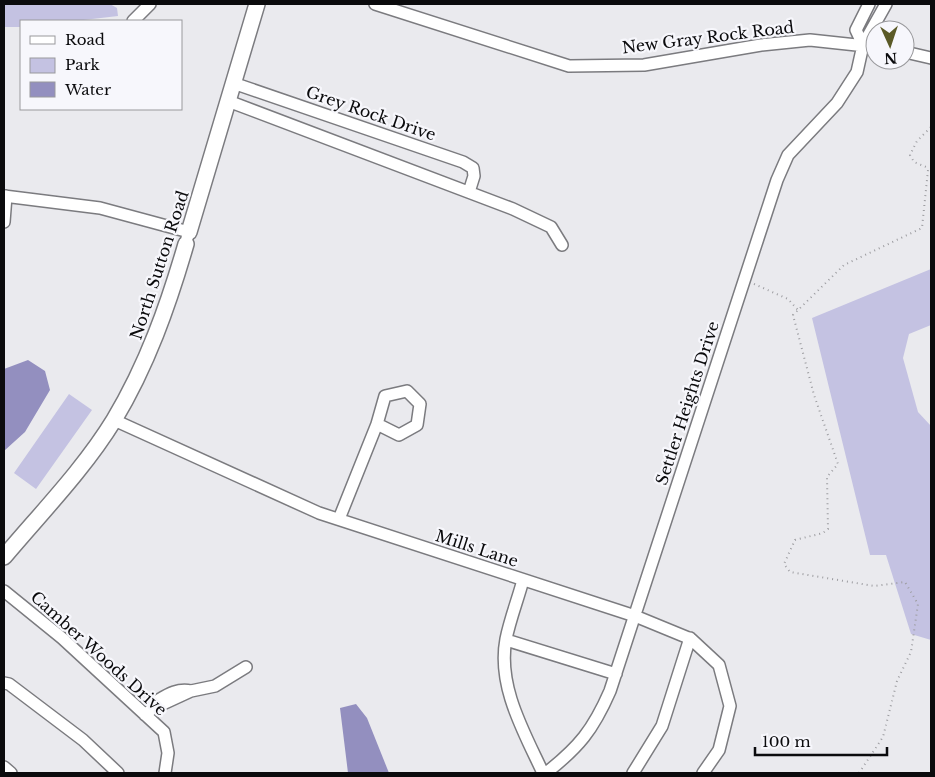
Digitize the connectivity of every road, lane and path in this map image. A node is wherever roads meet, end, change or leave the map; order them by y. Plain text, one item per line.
1 (150, 4) edge
2 (257, 4) edge
3 (374, 4) edge
4 (869, 4) edge
5 (886, 4) edge
6 (134, 20) edge
7 (880, 20) edge
8 (865, 41) edge
9 (865, 46) edge
10 (915, 54) edge
11 (865, 55) edge
12 (931, 58) edge
13 (233, 83) junction
14 (228, 100) junction
15 (931, 127) edge
16 (469, 192) junction
17 (5, 196) edge
18 (4, 222) edge
19 (187, 238) junction
20 (562, 245) dead end
21 (744, 280) junction
22 (798, 310) junction
23 (114, 420) junction
24 (377, 424) dead end
25 (339, 520) junction
26 (4, 557) edge
27 (523, 580) junction
28 (4, 591) edge
29 (635, 616) junction
30 (690, 638) junction
31 (506, 640) junction
32 (246, 667) dead end
33 (616, 674) junction
34 (4, 683) edge
35 (149, 712) junction
36 (4, 767) edge
37 (11, 773) edge
38 (118, 773) edge
39 (165, 773) edge
40 (545, 773) edge
41 (633, 773) edge
42 (703, 773) edge
43 (859, 773) edge

1 - 6 street
2 - 13 main road, North Sutton Road
3 - 9 street, New Gray Rock Road
4 - 8 street
5 - 7 street
10 - 12 street
11 - 21 street, Settler Heights Drive
13 - 14 main road, North Sutton Road
13 - 16 street, Grey Rock Drive
14 - 16 street
14 - 19 main road, North Sutton Road
15 - 22 path
16 - 20 street
17 - 18 street
17 - 19 street
19 - 23 main road, North Sutton Road
21 - 22 path
21 - 29 street, Settler Heights Drive
22 - 43 path
23 - 25 street, Mills Lane
23 - 26 main road, North Sutton Road
24 - 25 street
25 - 27 street, Mills Lane
27 - 29 street, Mills Lane
27 - 31 street
28 - 35 street, Camber Woods Drive
29 - 30 street, Mills Lane
29 - 33 street, Settler Heights Drive
30 - 41 street
30 - 42 street, Mills Lane
31 - 33 street
31 - 40 street
32 - 35 street
33 - 40 street, Settler Heights Drive
34 - 38 street
35 - 39 street, Camber Woods Drive
36 - 37 street

